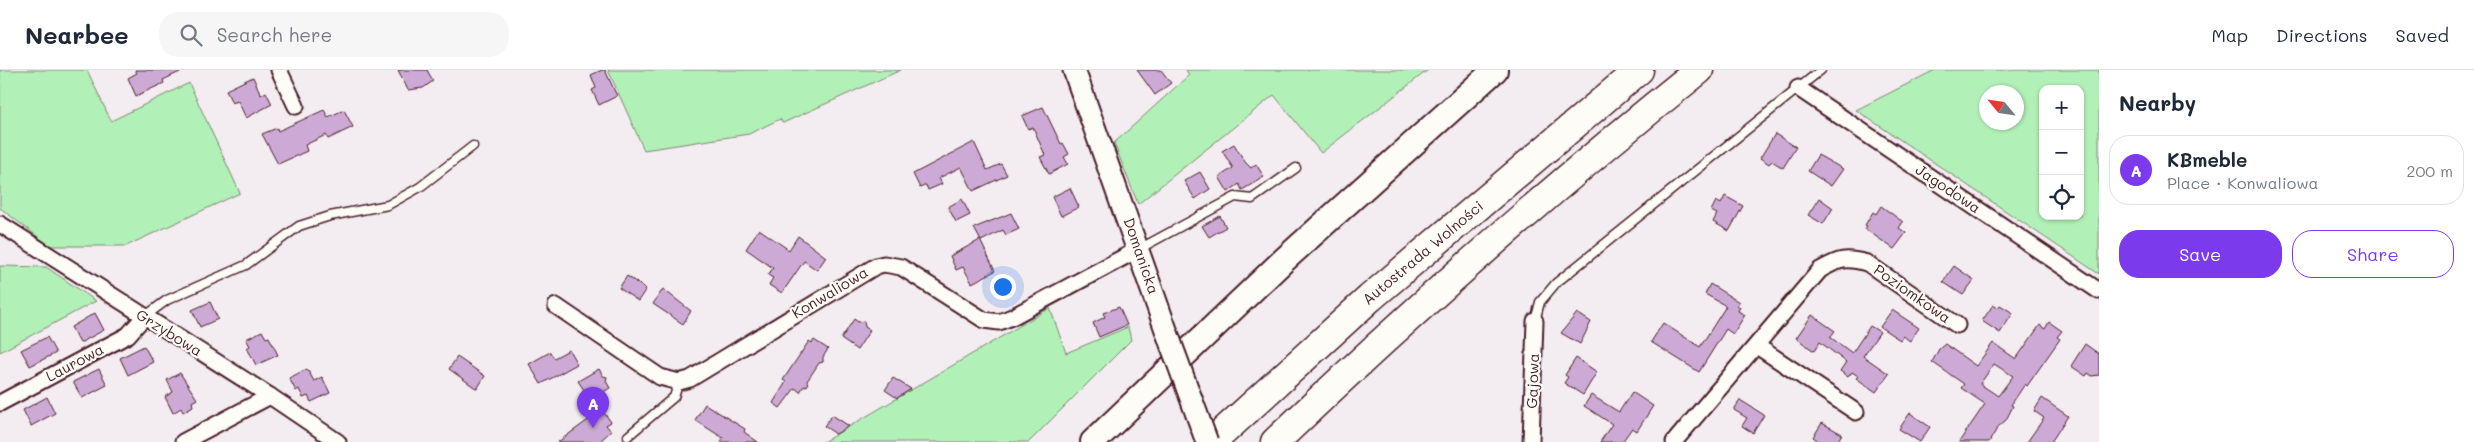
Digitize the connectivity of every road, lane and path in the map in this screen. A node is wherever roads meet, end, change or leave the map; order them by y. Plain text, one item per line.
1 (279, 70) edge
2 (1074, 70) edge
3 (1494, 70) edge
4 (1639, 70) edge
5 (1699, 70) edge
6 (1820, 70) edge
7 (1798, 88) junction
8 (296, 106) dead end
9 (473, 146) dead end
10 (1296, 168) dead end
11 (0, 224) edge
12 (1139, 249) junction
13 (2099, 291) edge
14 (556, 306) dead end
15 (144, 317) junction
16 (1535, 320) joint
17 (1957, 325) dead end
18 (1757, 346) junction
19 (679, 382) junction
20 (270, 396) junction
21 (0, 403) edge
22 (1856, 412) dead end
23 (628, 436) dead end
24 (183, 442) edge
25 (338, 442) edge
26 (1092, 442) edge
27 (1207, 442) edge
28 (1212, 442) edge
29 (1275, 442) edge
30 (1531, 442) edge
31 (1674, 442) edge

1 - 8 street
2 - 12 street, Domanicka
3 - 26 main road
4 - 28 highway, Autostrada Wolności
5 - 29 highway
6 - 7 lane
7 - 13 street, Jagodowa
7 - 16 lane
9 - 15 lane
10 - 12 lane
11 - 15 street, Grzybowa
12 - 19 street, Konwaliowa
12 - 27 street, Domanicka, bridge
14 - 19 street
15 - 20 street, Grzybowa
15 - 21 street, Laurowa
16 - 30 street, Gajowa
17 - 18 street, Poziomkowa
18 - 22 street
18 - 31 street, Poziomkowa
19 - 23 lane
20 - 24 street
20 - 25 street, Grzybowa

